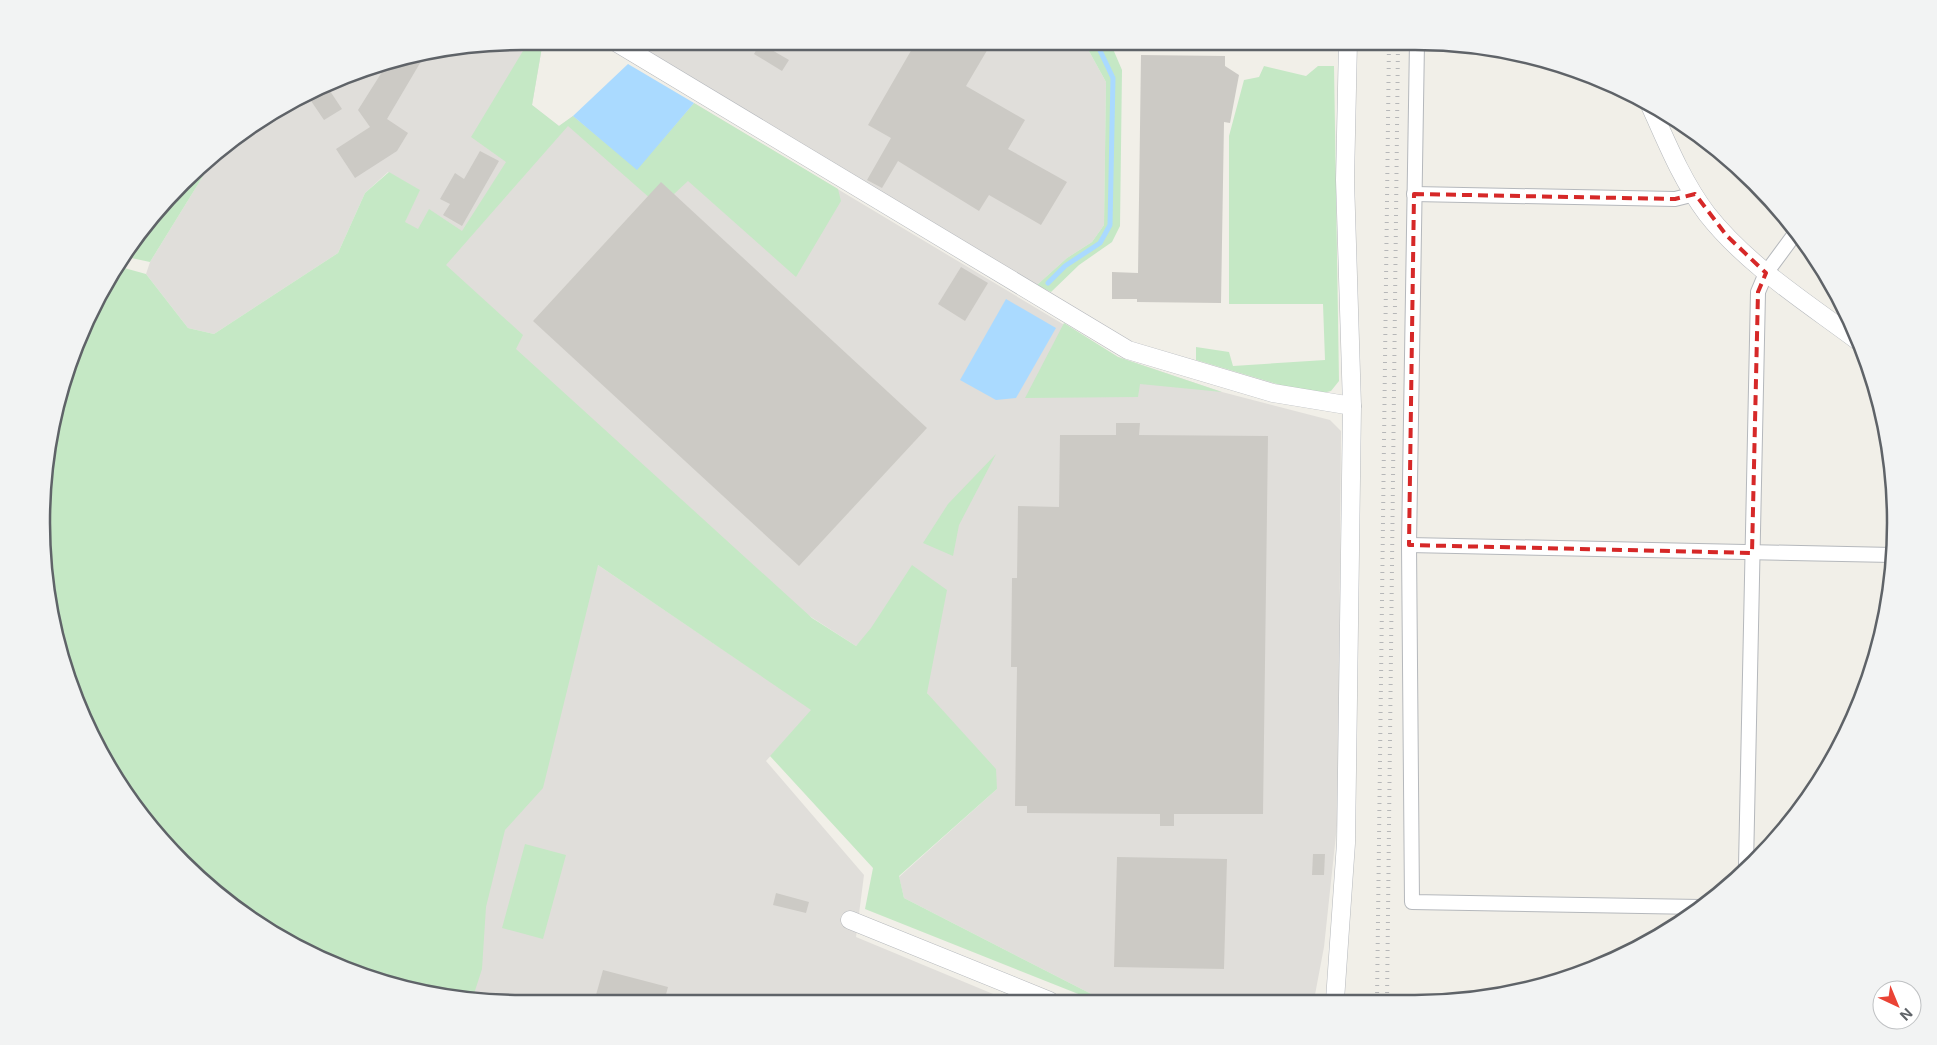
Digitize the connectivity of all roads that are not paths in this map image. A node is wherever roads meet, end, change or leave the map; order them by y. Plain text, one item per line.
1 (629, 50) edge
2 (1348, 50) edge
3 (1417, 50) edge
4 (1655, 115) edge
5 (1414, 194) junction
6 (1695, 194) junction
7 (1791, 238) edge
8 (1766, 273) junction
9 (1847, 333) edge
10 (1352, 406) junction
11 (1409, 545) junction
12 (1752, 553) junction
13 (1886, 555) edge
14 (1746, 860) edge
15 (1688, 907) edge
16 (850, 920) dead end
17 (1035, 995) edge
18 (1335, 995) edge

1 - 10 street
2 - 10 street
3 - 5 street
4 - 6 street
5 - 6 street
5 - 11 street
6 - 8 street
7 - 8 street
8 - 9 street
8 - 12 street
10 - 18 street
11 - 12 street
11 - 15 street
12 - 13 street
12 - 14 street
16 - 17 street

